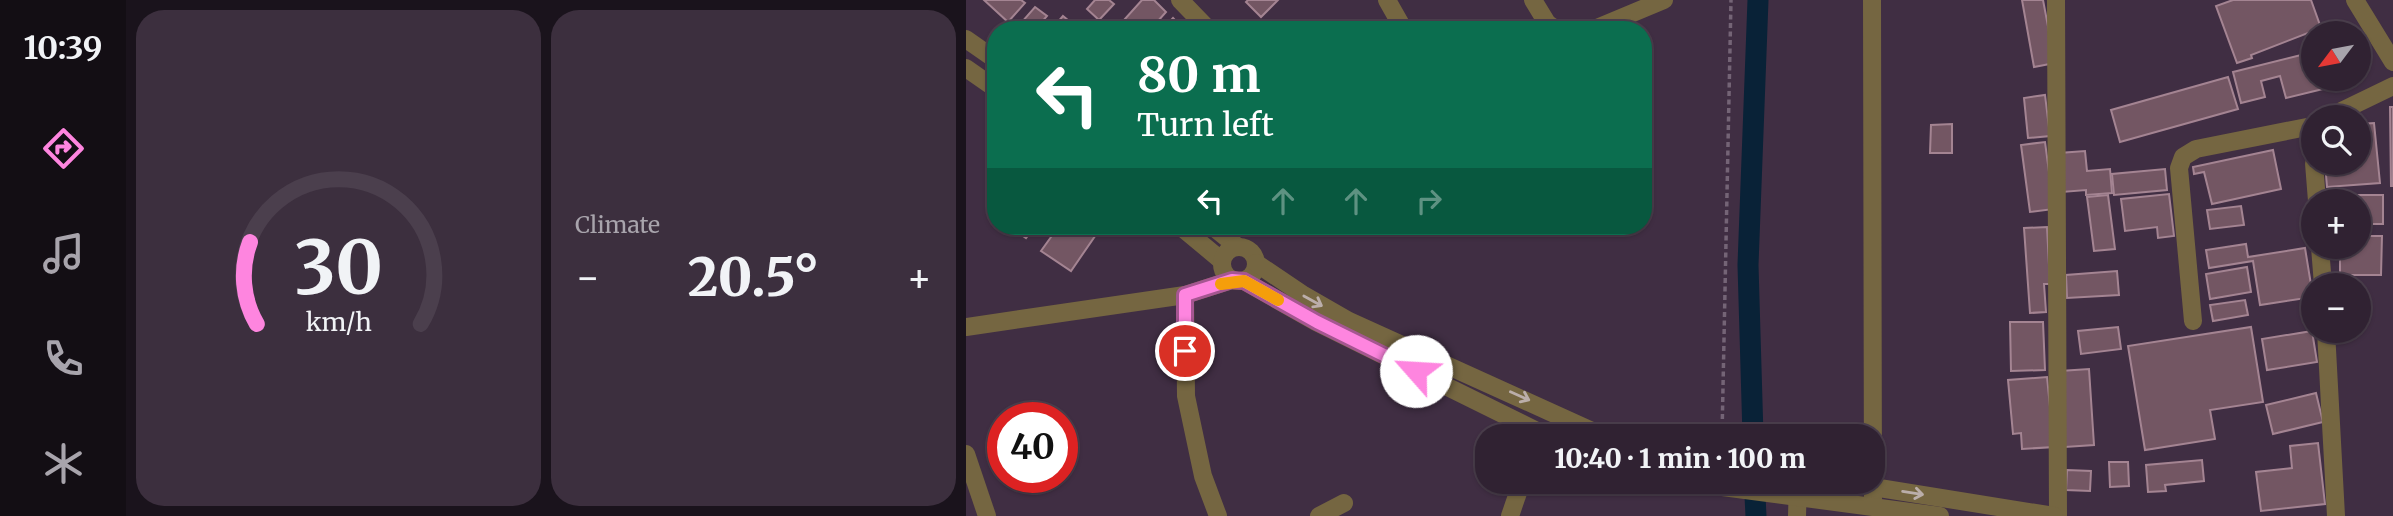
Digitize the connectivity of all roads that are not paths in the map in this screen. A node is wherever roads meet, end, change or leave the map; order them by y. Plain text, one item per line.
1 (1180, 0) edge
2 (1387, 0) edge
3 (1533, 0) edge
4 (1664, 0) edge
5 (1872, 0) edge
6 (2056, 0) edge
7 (2355, 0) edge
8 (1200, 21) edge
9 (1399, 21) edge
10 (1546, 21) edge
11 (1614, 21) edge
12 (966, 39) edge
13 (987, 54) edge
14 (2393, 62) edge
15 (966, 68) edge
16 (987, 83) edge
17 (2393, 86) edge
18 (2354, 105) edge
19 (2301, 128) edge
20 (1191, 235) edge
21 (1223, 235) edge
22 (1238, 247) junction
23 (1222, 261) junction
24 (1256, 264) junction
25 (1238, 281) junction
26 (1185, 295) junction
27 (2193, 321) dead end
28 (966, 327) edge
29 (1347, 328) junction
30 (2327, 343) edge
31 (1522, 424) edge
32 (1579, 424) edge
33 (1873, 424) edge
34 (966, 454) edge
35 (1885, 489) edge
36 (1518, 494) edge
37 (1797, 494) edge
38 (1819, 494) edge
39 (1873, 494) edge
40 (1344, 503) dead end
41 (1873, 506) junction
42 (987, 516) edge
43 (1218, 516) edge
44 (1319, 516) edge
45 (1510, 516) edge
46 (1797, 516) edge
47 (1940, 516) edge
48 (2056, 516) edge
49 (2336, 516) edge

1 - 8 street
2 - 9 street
3 - 10 street
4 - 11 street
5 - 33 street
6 - 48 street
7 - 14 street
12 - 13 street
15 - 16 street
17 - 18 street
19 - 27 street
20 - 23 street
21 - 22 street
22 - 23 street
22 - 24 street
23 - 25 street
24 - 25 street
24 -> 29 street
25 - 26 street
25 - 29 street
26 - 28 street
26 - 43 street
29 - 31 street
29 -> 32 street
30 - 49 street
34 - 42 street
35 -> 48 street
36 - 45 street
37 - 46 street
38 - 41 street
39 - 41 street
40 - 44 street
41 - 47 street

